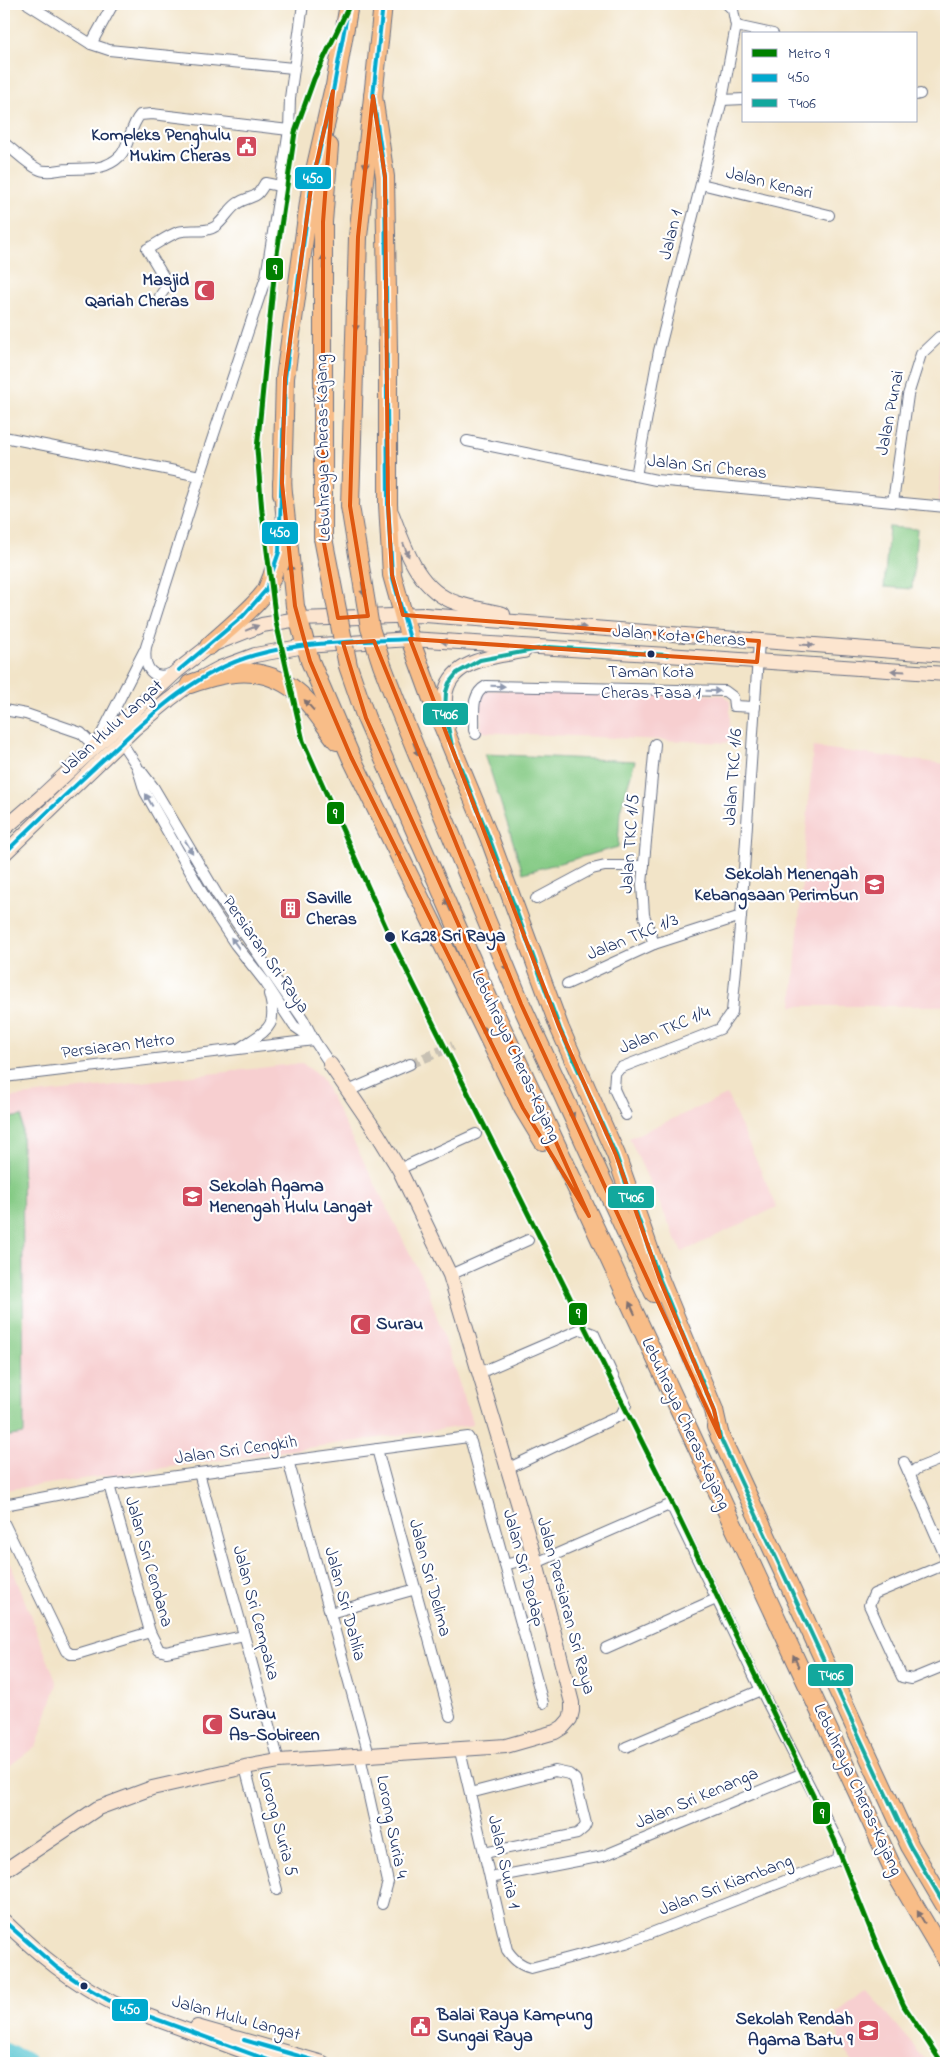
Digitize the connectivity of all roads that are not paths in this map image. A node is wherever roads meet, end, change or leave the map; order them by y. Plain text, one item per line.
1 (28, 4) edge
2 (113, 4) edge
3 (303, 4) edge
4 (348, 4) edge
5 (383, 4) edge
6 (742, 4) edge
7 (730, 7) edge
8 (736, 26) junction
9 (764, 32) edge
10 (91, 44) junction
11 (293, 68) junction
12 (333, 91) junction
13 (373, 96) junction
14 (742, 99) edge
15 (722, 100) junction
16 (288, 130) junction
17 (4, 143) edge
18 (701, 184) junction
19 (280, 186) junction
20 (829, 215) dead end
21 (160, 296) dead end
22 (938, 337) dead end
23 (4, 437) edge
24 (467, 441) dead end
25 (200, 476) junction
26 (636, 476) junction
27 (282, 484) junction
28 (893, 502) junction
29 (388, 504) junction
30 (946, 507) edge
31 (403, 615) junction
32 (298, 619) junction
33 (549, 624) junction
34 (410, 639) junction
35 (759, 641) junction
36 (209, 646) junction
37 (305, 646) junction
38 (146, 647) junction
39 (550, 647) junction
40 (946, 656) edge
41 (757, 662) junction
42 (177, 671) junction
43 (946, 674) edge
44 (190, 684) junction
45 (755, 707) junction
46 (4, 710) edge
47 (476, 734) dead end
48 (122, 742) junction
49 (655, 744) dead end
50 (452, 746) junction
51 (95, 747) junction
52 (351, 757) junction
53 (137, 766) junction
54 (4, 829) edge
55 (4, 854) edge
56 (644, 866) junction
57 (536, 899) dead end
58 (741, 916) junction
59 (654, 944) junction
60 (265, 982) junction
61 (567, 984) dead end
62 (314, 1040) junction
63 (237, 1050) junction
64 (330, 1064) joint
65 (410, 1064) tunnel mouth
66 (4, 1076) edge
67 (348, 1091) junction
68 (626, 1115) dead end
69 (476, 1134) dead end
70 (399, 1170) junction
71 (589, 1216) junction
72 (528, 1240) dead end
73 (450, 1275) junction
74 (479, 1372) junction
75 (720, 1437) junction
76 (471, 1442) joint
77 (377, 1449) junction
78 (946, 1457) edge
79 (288, 1460) junction
80 (904, 1462) dead end
81 (507, 1468) junction
82 (199, 1473) junction
83 (911, 1474) junction
84 (108, 1485) junction
85 (4, 1505) edge
86 (4, 1523) edge
87 (946, 1558) edge
88 (535, 1560) junction
89 (946, 1564) edge
90 (505, 1565) junction
91 (416, 1589) junction
92 (716, 1599) junction
93 (330, 1612) junction
94 (150, 1632) junction
95 (244, 1636) junction
96 (606, 1648) dead end
97 (946, 1665) edge
98 (761, 1690) junction
99 (543, 1703) dead end
100 (450, 1716) dead end
101 (626, 1747) dead end
102 (460, 1750) junction
103 (364, 1756) junction
104 (279, 1761) junction
105 (244, 1767) junction
106 (803, 1773) junction
107 (470, 1793) junction
108 (484, 1853) junction
109 (4, 1871) edge
110 (490, 1878) junction
111 (277, 1890) dead end
112 (382, 1904) dead end
113 (946, 1907) edge
114 (4, 1921) edge
115 (946, 1959) edge
116 (531, 1968) joint
117 (138, 2012) junction
118 (276, 2063) edge
119 (323, 2063) edge

1 - 10 street
2 - 10 street
3 - 11 street
4 - 12 highway, Lebuhraya Cheras–Kajang
5 - 13 highway, Lebuhraya Cheras–Kajang
6 - 7 street
7 - 8 street, Jalan 1
8 - 9 street
8 - 15 street, Jalan 1
10 - 11 street
11 - 16 street
12 - 27 highway
71 -> 12 highway, Lebuhraya Cheras–Kajang, bridge
13 - 29 highway
13 -> 75 highway, Lebuhraya Cheras–Kajang, bridge
14 - 15 street
15 - 18 street, Jalan 1
16 - 17 street
16 - 19 street
18 - 20 street, Jalan Kenari
18 - 26 street, Jalan 1
19 - 21 street
19 - 25 street
22 - 28 street, Jalan Punai
23 - 25 street
24 - 26 street, Jalan Sri Cheras
25 - 38 street
26 - 28 street, Jalan Sri Cheras
32 -> 27 highway
27 - 36 highway
28 - 30 street, Jalan Sri Cheras
29 - 31 highway
29 -> 33 main road
31 - 32 main road, Jalan Hulu Langat
31 - 33 main road, Jalan Kota Cheras
31 - 34 highway
36 -> 32 main road, Jalan Hulu Langat
32 - 37 highway
33 -> 35 main road, Jalan Kota Cheras
34 - 37 main road, Jalan Hulu Langat
39 -> 34 main road, Jalan Kota Cheras
34 - 50 highway
35 -> 40 main road, Jalan Kota Cheras
35 - 41 street, Jalan TKC 1/6
36 - 42 main road, Jalan Hulu Langat
37 - 44 main road, Jalan Hulu Langat
37 - 52 highway
38 - 42 street
38 - 51 street
39 - 41 main road, Jalan Kota Cheras
39 - 50 main road
43 -> 41 main road, Jalan Kota Cheras
41 - 45 street, Jalan TKC 1/6
42 - 51 main road, Jalan Hulu Langat
44 - 48 main road, Jalan Hulu Langat
52 -> 44 highway
47 -> 45 street
45 - 58 street, Jalan TKC 1/6
46 - 51 street
48 - 53 street, Persiaran Sri Raya
48 - 55 main road, Jalan Hulu Langat
49 - 56 street, Jalan TKC 1/5
50 - 75 highway
51 - 54 main road, Jalan Hulu Langat
71 -> 52 highway
60 -> 53 street, Persiaran Sri Raya
53 -> 62 street, Persiaran Sri Raya
56 - 57 street
56 - 59 street, Jalan TKC 1/5
58 - 59 street, Jalan TKC 1/3
58 - 68 street, Jalan TKC 1/4
59 - 61 street, Jalan TKC 1/3
60 - 62 street, Persiaran Sri Raya
60 - 63 street, Persiaran Metro
62 - 63 street, Persiaran Metro
62 - 64 street, Jalan Persiaran Sri Raya
63 - 66 street, Persiaran Metro
64 - 67 main road, Jalan Persiaran Sri Raya
65 - 67 street
67 - 70 main road, Jalan Persiaran Sri Raya
69 - 70 street
70 - 73 main road, Jalan Persiaran Sri Raya
115 -> 71 highway, Lebuhraya Cheras–Kajang
72 - 73 street
73 - 74 main road, Jalan Persiaran Sri Raya
74 - 81 main road, Jalan Persiaran Sri Raya
74 - 81 street
75 - 113 highway, Lebuhraya Cheras–Kajang
76 - 77 street, Jalan Sri Cengkih
76 - 90 street, Jalan Sri Dedap
77 - 79 street, Jalan Sri Cengkih
77 - 91 street, Jalan Sri Delima
78 - 83 street
79 - 82 street, Jalan Sri Cengkih
79 - 93 street, Jalan Sri Dahlia
80 - 83 street
81 - 88 main road, Jalan Persiaran Sri Raya
82 - 84 street, Jalan Sri Cengkih
82 - 95 street, Jalan Sri Cempaka
83 - 87 street
84 - 85 street, Jalan Sri Cengkih
84 - 94 street, Jalan Sri Cendana
86 - 94 street
88 - 90 street
88 - 92 street
88 - 102 main road, Jalan Persiaran Sri Raya
89 - 97 street
90 - 99 street, Jalan Sri Dedap
91 - 93 street
91 - 100 street, Jalan Sri Delima
92 - 96 street
92 - 98 street
93 - 103 street, Jalan Sri Dahlia
94 - 95 street, Jalan Sri Cendana
95 - 104 street, Jalan Sri Cempaka
98 - 101 street
98 - 106 street
102 - 103 main road, Jalan Persiaran Sri Raya
102 - 107 street, Jalan Suria 1
103 - 104 main road, Jalan Persiaran Sri Raya
103 - 112 street, Lorong Suria 4
104 - 105 main road, Jalan Persiaran Sri Raya
105 - 109 main road, Jalan Persiaran Sri Raya
105 - 111 street, Lorong Suria 5
106 - 110 street, Jalan Sri Kenanga
106 - 116 street, Jalan Sri Kiambang
107 - 108 street, Jalan Suria 1
107 - 108 street
108 - 110 street, Jalan Suria 1
110 - 116 street, Jalan Suria 1
114 - 117 main road, Jalan Hulu Langat
117 - 118 main road, Jalan Hulu Langat
117 - 119 main road, Jalan Hulu Langat

